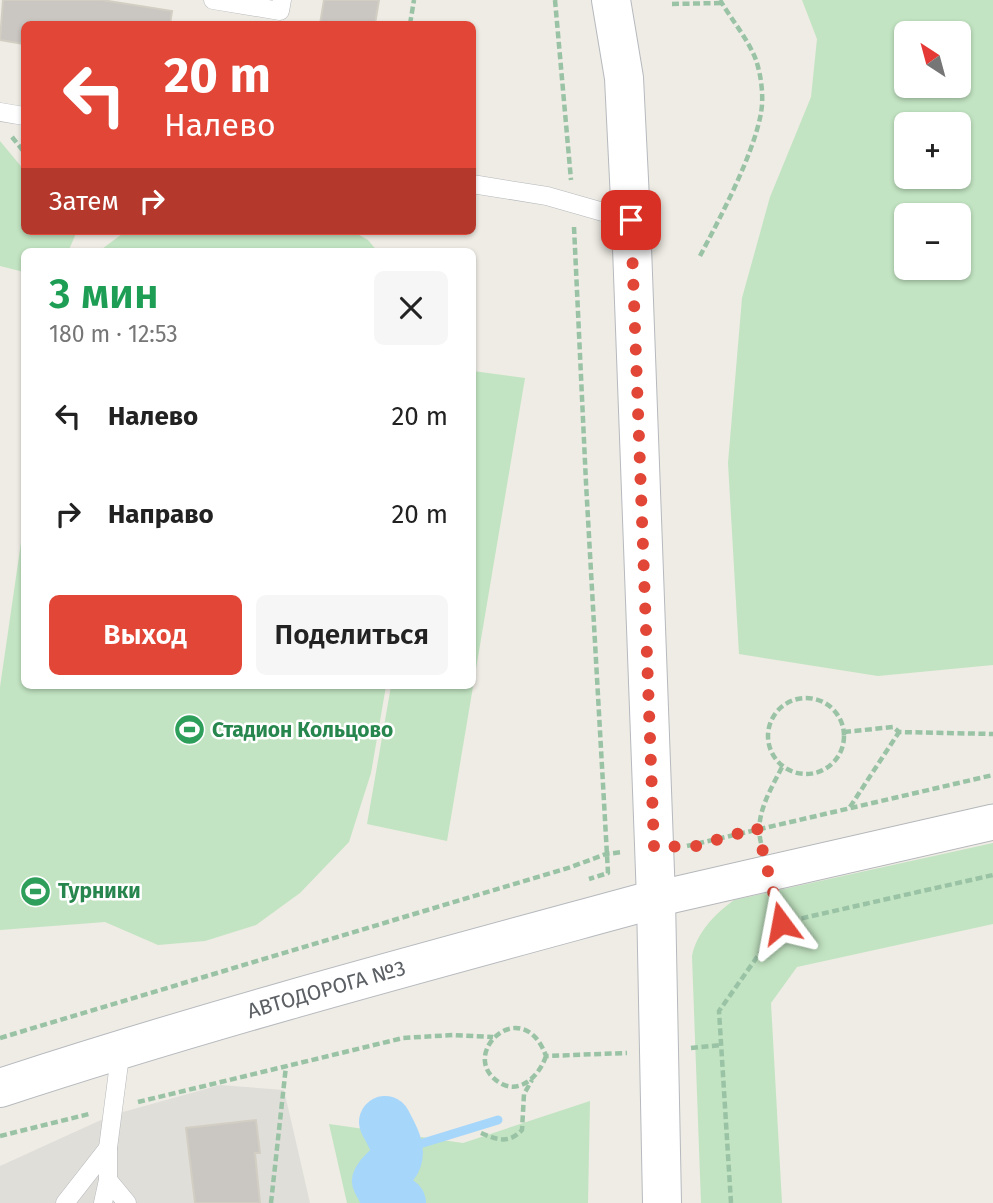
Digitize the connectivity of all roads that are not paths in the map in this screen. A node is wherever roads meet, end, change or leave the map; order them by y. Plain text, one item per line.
1 (213, 0) edge
2 (282, 0) edge
3 (611, 0) edge
4 (0, 113) edge
5 (21, 116) edge
6 (476, 185) edge
7 (631, 220) junction
8 (993, 822) edge
9 (656, 899) junction
10 (121, 1048) junction
11 (0, 1088) edge
12 (108, 1148) junction
13 (108, 1180) junction
14 (65, 1203) edge
15 (103, 1203) edge
16 (127, 1203) edge
17 (662, 1203) edge

1 - 2 lane
3 - 7 main road
4 - 5 lane
6 - 7 lane
7 - 9 main road
8 - 9 street
9 - 10 main road, АВТОДОРОГА №3
9 - 17 main road
10 - 11 main road, АВТОДОРОГА №3
10 - 12 lane
12 - 13 lane
12 - 14 lane
13 - 15 lane
13 - 16 lane

